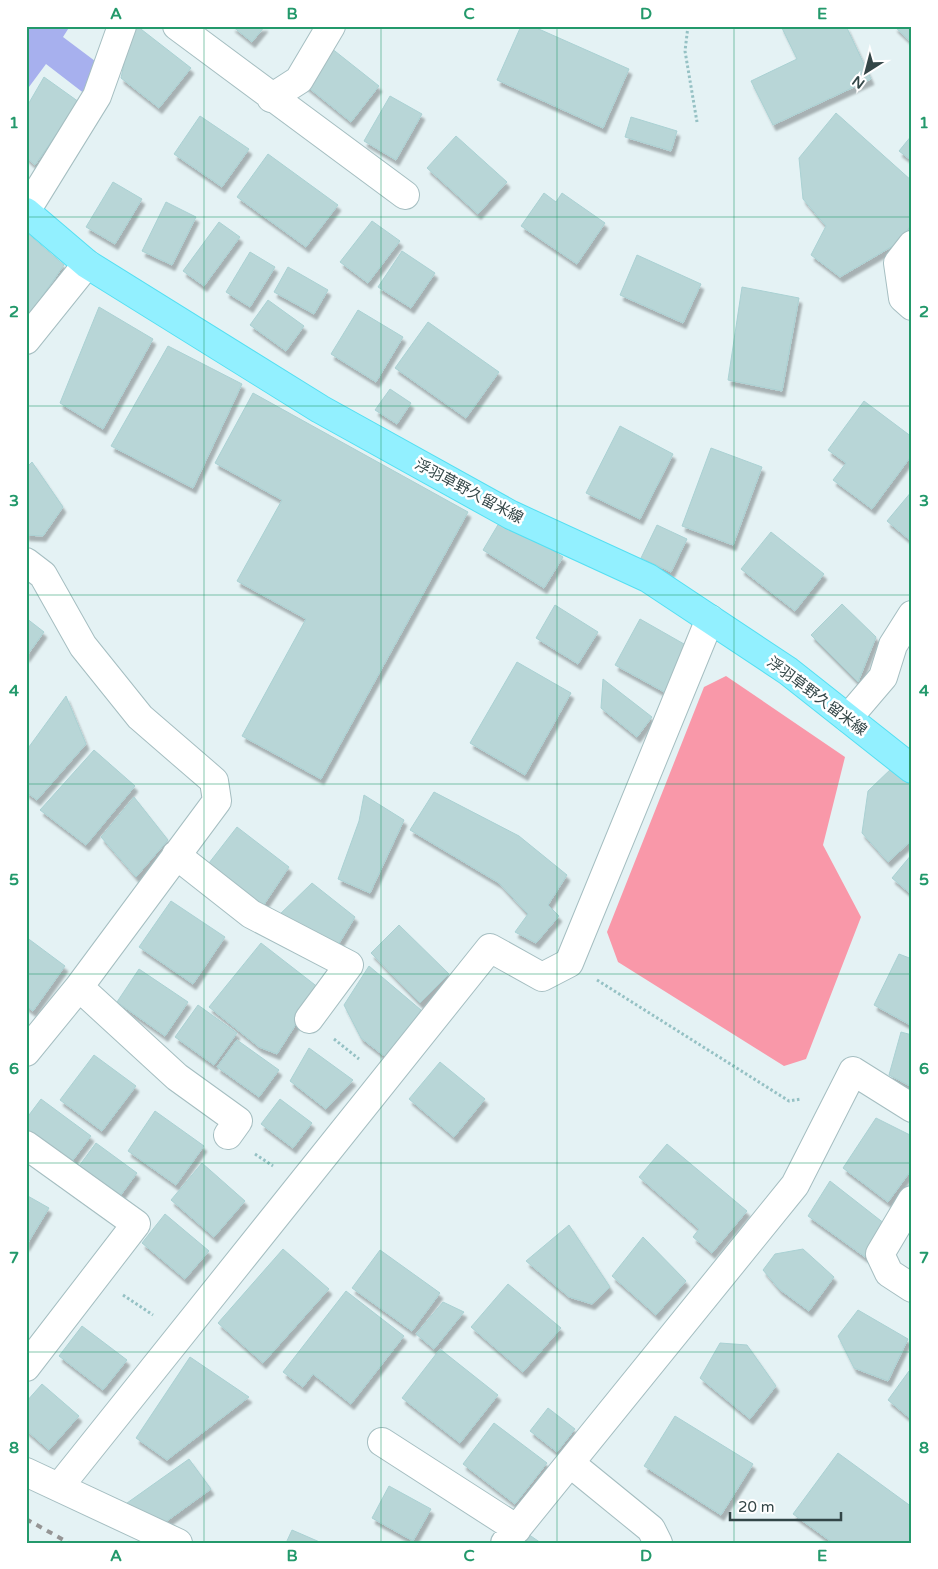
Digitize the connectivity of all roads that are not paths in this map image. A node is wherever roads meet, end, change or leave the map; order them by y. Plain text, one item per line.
1 (122, 26) edge
2 (177, 26) edge
3 (331, 26) edge
4 (271, 98) junction
5 (405, 196) dead end
6 (26, 211) edge
7 (912, 245) edge
8 (87, 264) junction
9 (912, 306) edge
10 (26, 340) edge
11 (26, 562) edge
12 (912, 615) edge
13 (710, 619) junction
14 (848, 718) junction
15 (912, 769) edge
16 (176, 855) junction
17 (79, 987) junction
18 (309, 1019) dead end
19 (26, 1052) edge
20 (912, 1108) edge
21 (228, 1135) dead end
22 (26, 1145) edge
23 (912, 1200) edge
24 (912, 1288) edge
25 (26, 1367) edge
26 (382, 1442) dead end
27 (570, 1463) junction
28 (26, 1472) edge
29 (59, 1487) junction
30 (511, 1536) edge
31 (178, 1543) edge
32 (658, 1543) edge

1 - 6 street
2 - 4 street
3 - 4 street
4 - 5 street
6 - 8 main road, 浮羽草野久留米線
7 - 9 street
8 - 10 street
8 - 13 main road, 浮羽草野久留米線
11 - 16 street
12 - 14 street
13 - 14 main road, 浮羽草野久留米線
13 - 29 street
14 - 15 main road, 浮羽草野久留米線
16 - 17 street
16 - 18 street
17 - 19 street
17 - 21 street
20 - 27 street
22 - 25 street
23 - 24 street
26 - 30 street
27 - 30 street
27 - 32 street
28 - 29 street
29 - 31 street

